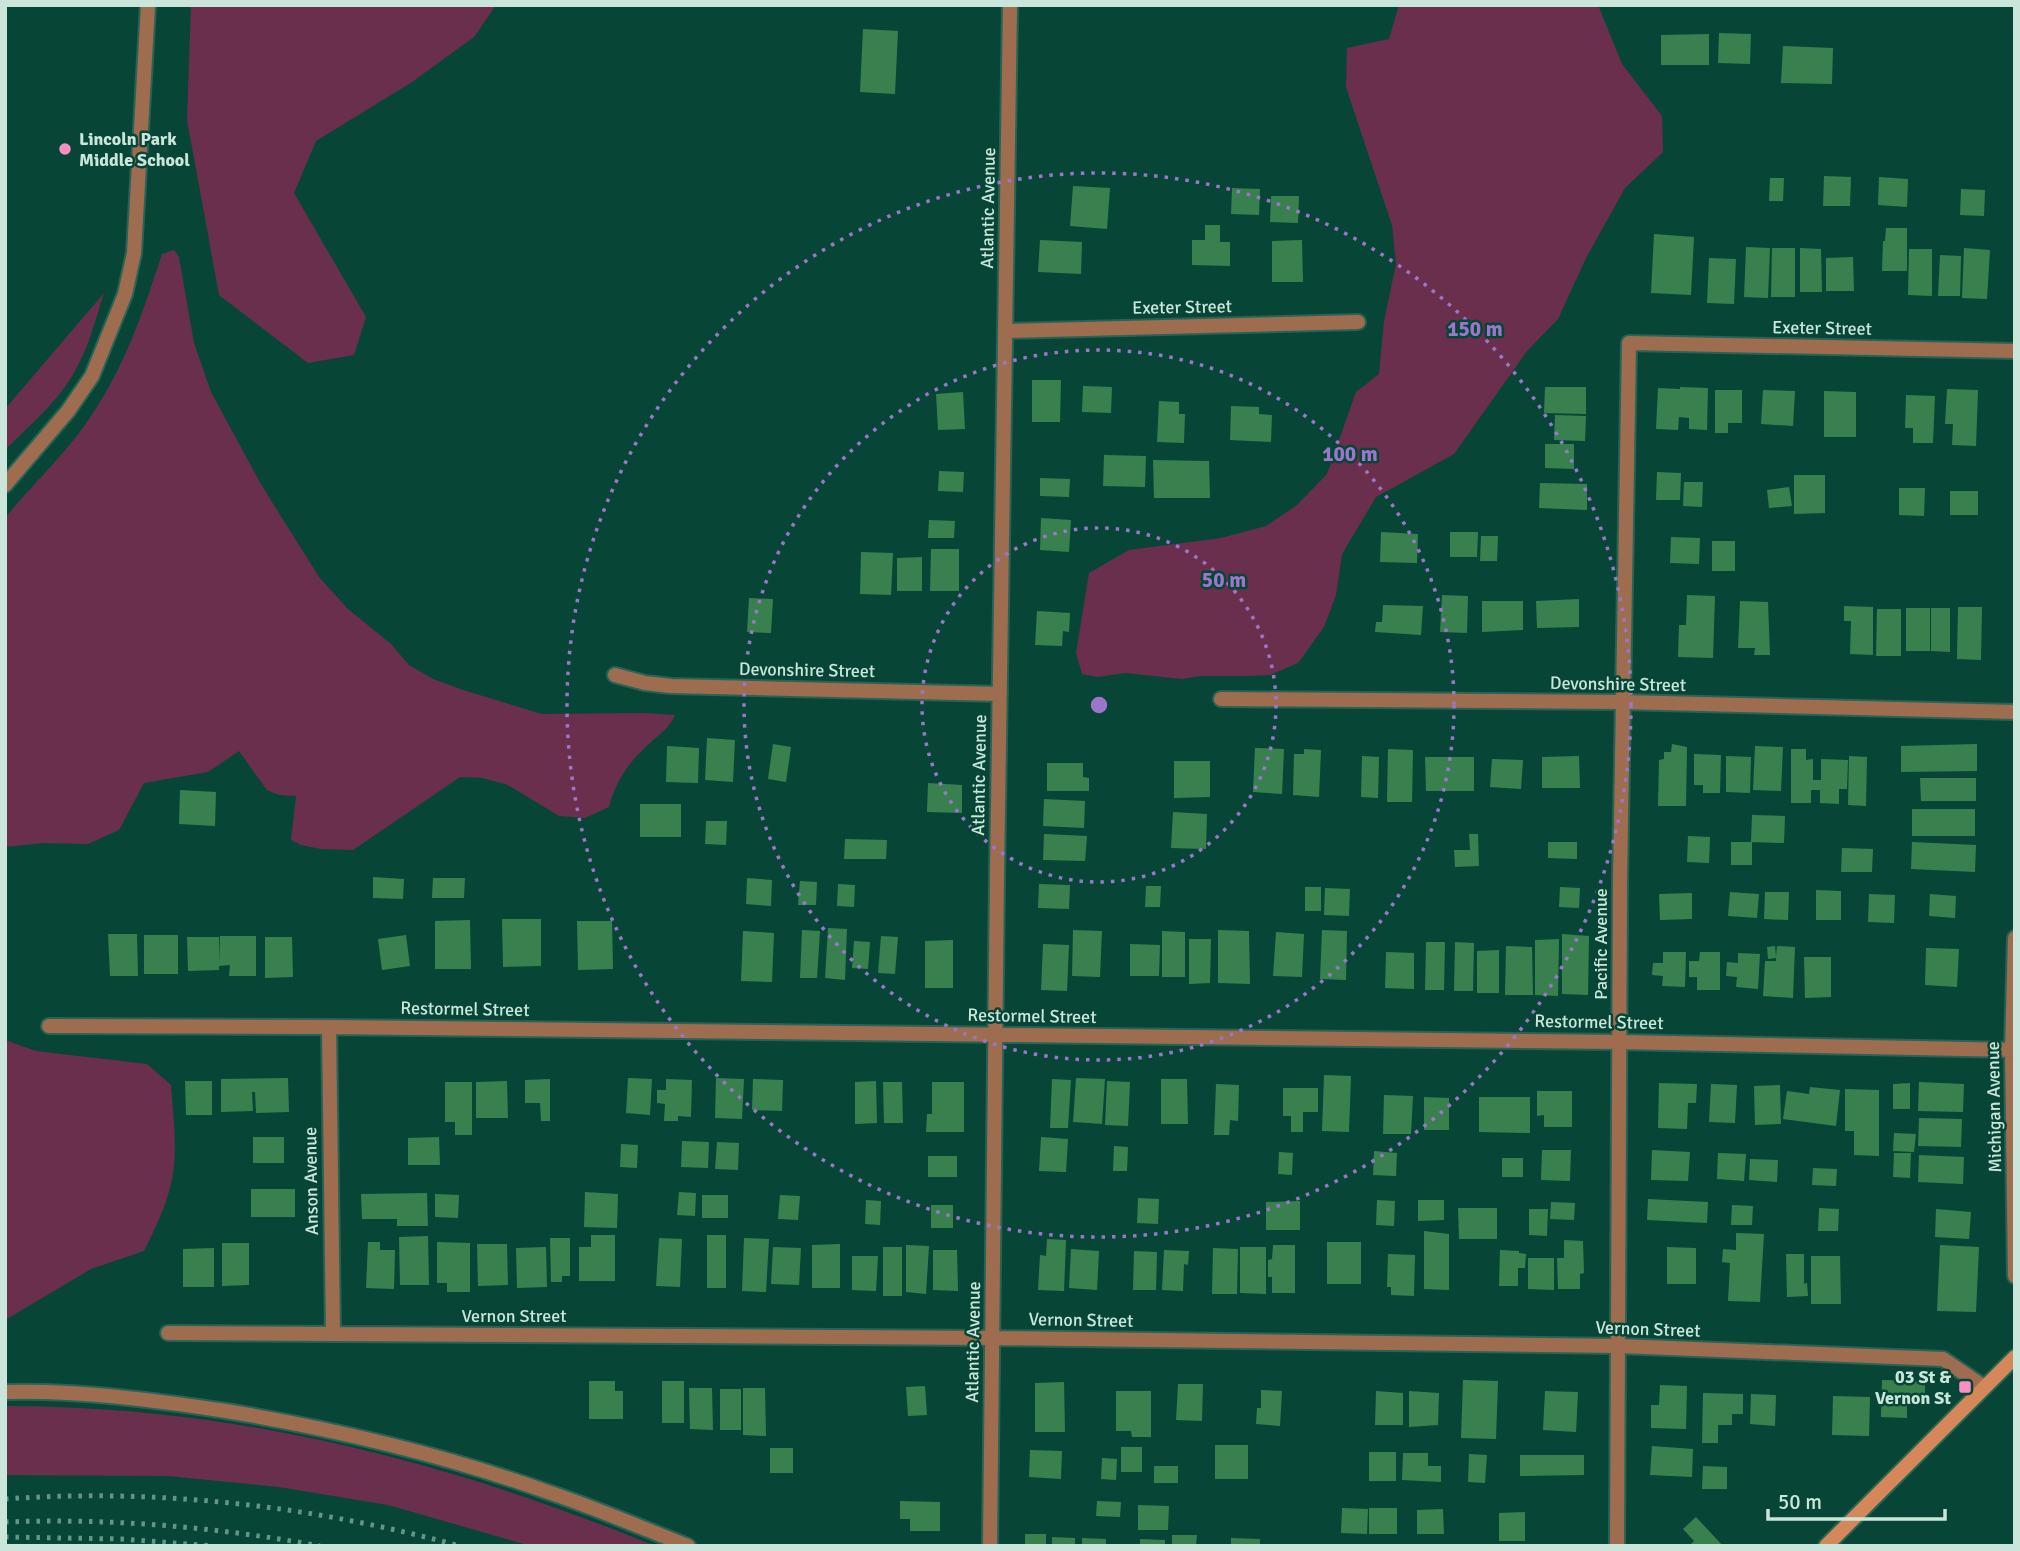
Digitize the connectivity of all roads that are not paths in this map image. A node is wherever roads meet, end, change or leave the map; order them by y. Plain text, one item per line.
1 (148, 5) edge
2 (1010, 5) edge
3 (1358, 322) dead end
4 (1006, 331) junction
5 (1629, 343) joint
6 (2015, 351) edge
7 (5, 485) edge
8 (615, 675) dead end
9 (1000, 694) junction
10 (1221, 699) dead end
11 (1623, 702) junction
12 (2015, 712) edge
13 (2015, 938) edge
14 (49, 1027) dead end
15 (329, 1027) junction
16 (996, 1035) junction
17 (1620, 1042) junction
18 (2014, 1050) edge
19 (2015, 1276) edge
20 (168, 1333) dead end
21 (333, 1334) junction
22 (993, 1338) junction
23 (1620, 1346) junction
24 (2015, 1357) edge
25 (1984, 1387) junction
26 (5, 1392) edge
27 (688, 1546) edge
28 (990, 1546) edge
29 (1617, 1546) edge
30 (1826, 1546) edge

1 - 7 street
2 - 4 street, Atlantic Avenue
3 - 4 street, Exeter Street
4 - 9 street, Atlantic Avenue
5 - 6 street, Exeter Street
5 - 11 street, Pacific Avenue
8 - 9 street, Devonshire Street
9 - 16 street, Atlantic Avenue
10 - 11 street, Devonshire Street
11 - 12 street, Devonshire Street
11 - 17 street, Pacific Avenue
13 - 18 street, Michigan Avenue
14 - 15 street, Restormel Street
15 - 16 street, Restormel Street
15 - 21 street, Anson Avenue
16 - 17 street, Restormel Street
16 - 22 street, Atlantic Avenue
17 - 18 street, Restormel Street
17 - 23 street, Pacific Avenue
18 - 19 street, Michigan Avenue
20 - 21 street, Vernon Street
21 - 22 street, Vernon Street
22 - 23 street, Vernon Street
22 - 28 street, Atlantic Avenue
23 - 25 street, Vernon Street
23 - 29 street, Pacific Avenue
24 - 25 main road
25 - 30 main road
26 - 27 street

